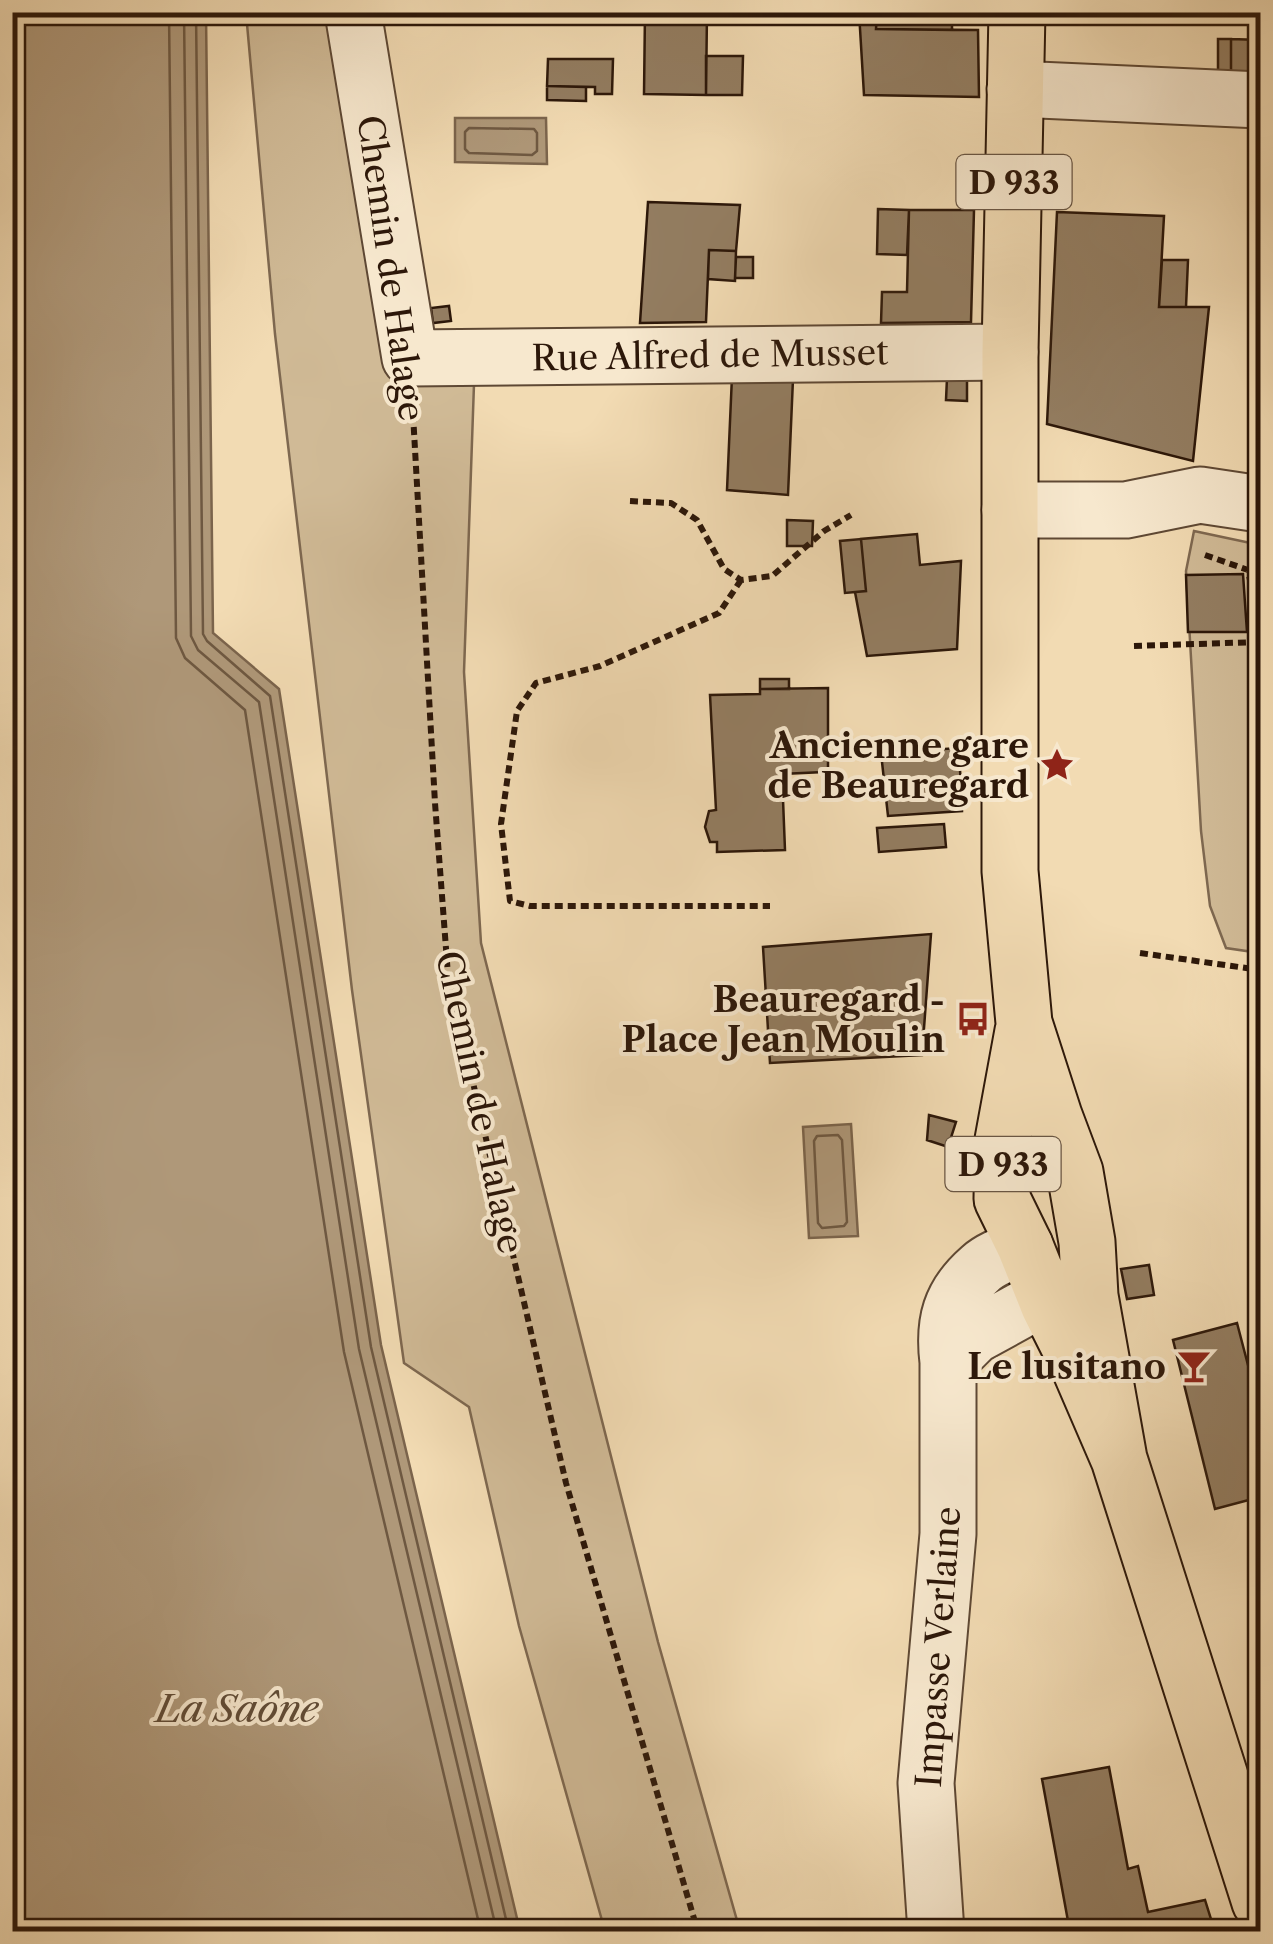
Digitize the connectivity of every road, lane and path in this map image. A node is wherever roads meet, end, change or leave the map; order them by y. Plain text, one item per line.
1 (353, 12) edge
2 (1017, 12) edge
3 (1016, 90) junction
4 (1260, 100) edge
5 (1010, 352) junction
6 (410, 358) junction
7 (630, 501) dead end
8 (1260, 504) edge
9 (1010, 510) junction
10 (1126, 510) junction
11 (850, 515) dead end
12 (741, 580) junction
13 (1260, 619) edge
14 (1260, 642) edge
15 (1134, 646) dead end
16 (770, 906) dead end
17 (1140, 953) dead end
18 (1260, 970) edge
19 (1024, 1023) junction
20 (1086, 1242) junction
21 (1025, 1246) junction
22 (1046, 1298) junction
23 (948, 1362) junction
24 (1119, 1459) junction
25 (1260, 1902) edge
26 (698, 1932) edge
27 (936, 1932) edge

1 - 6 street, Chemin de Halage
2 - 3 main road, D 933
3 - 4 street
3 - 5 main road, D 933
5 - 6 street, Rue Alfred de Musset
5 - 9 main road, D 933
6 - 26 path, Chemin de Halage
7 - 12 path
8 - 10 street
9 - 10 street
9 - 19 main road, D 933
10 - 13 path
11 - 12 path
12 - 16 path
14 - 15 path
17 - 18 path
19 - 20 main road, D 933
19 - 21 main road, D 933
20 - 21 main road
20 - 22 main road
20 - 24 main road, D 933
21 - 22 main road, D 933
21 - 23 street, Impasse Verlaine
22 - 23 street
22 - 24 main road, D 933
23 - 27 street, Impasse Verlaine
24 - 25 main road, D 933

